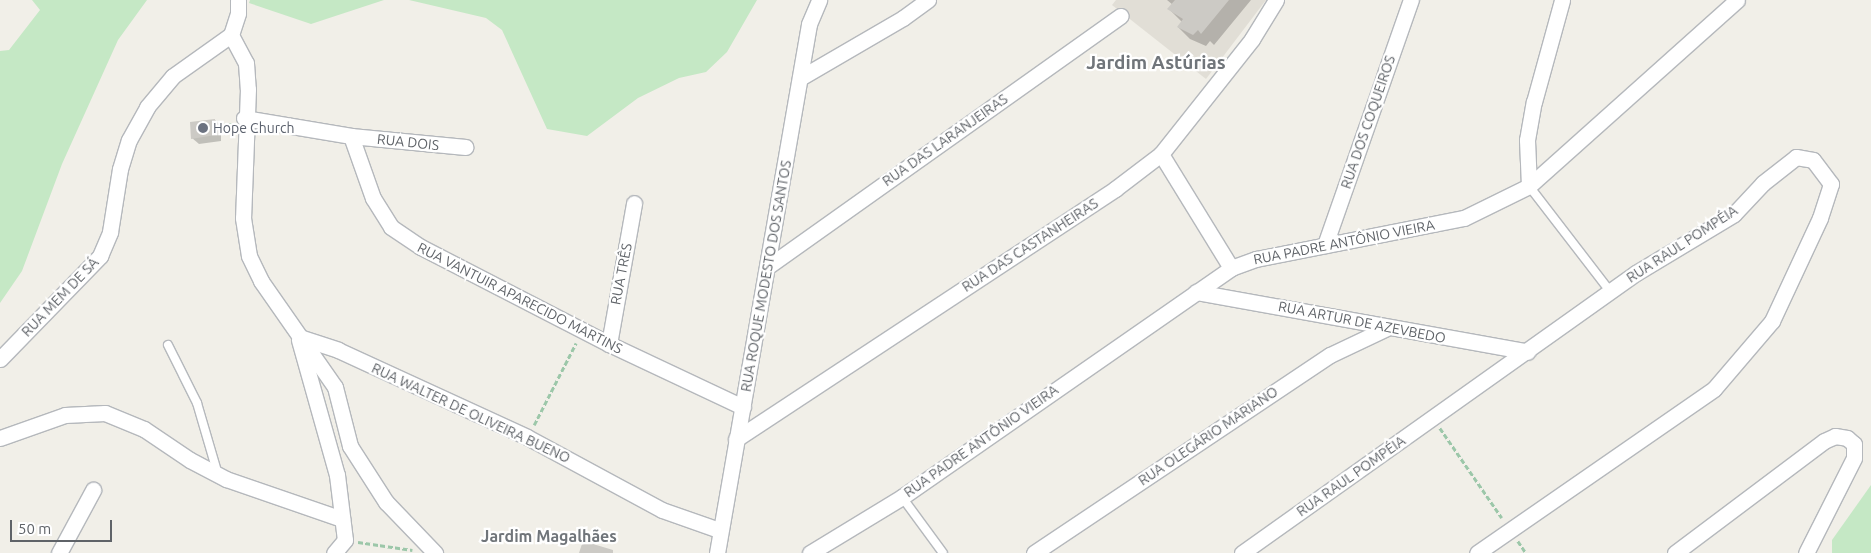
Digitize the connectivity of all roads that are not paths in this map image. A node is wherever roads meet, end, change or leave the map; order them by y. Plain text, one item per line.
1 (238, 0) edge
2 (819, 0) edge
3 (928, 0) edge
4 (1276, 0) edge
5 (1411, 0) edge
6 (1562, 0) edge
7 (1737, 0) edge
8 (1120, 16) dead end
9 (231, 35) junction
10 (800, 78) junction
11 (244, 118) junction
12 (351, 136) junction
13 (465, 147) dead end
14 (1161, 154) junction
15 (1529, 186) junction
16 (634, 203) dead end
17 (1325, 245) junction
18 (770, 265) junction
19 (1231, 268) junction
20 (1610, 291) junction
21 (1196, 292) junction
22 (1387, 328) junction
23 (300, 334) junction
24 (609, 344) junction
25 (168, 345) dead end
26 (1528, 352) junction
27 (0, 359) edge
28 (743, 407) junction
29 (0, 438) edge
30 (736, 439) junction
31 (218, 475) junction
32 (93, 490) dead end
33 (902, 497) junction
34 (342, 519) junction
35 (719, 530) junction
36 (430, 548) edge
37 (1038, 552) edge
38 (59, 553) edge
39 (334, 553) edge
40 (717, 553) edge
41 (810, 553) edge
42 (943, 553) edge
43 (1242, 553) edge
44 (1477, 553) edge
45 (1674, 553) edge
46 (1806, 553) edge

1 - 9 street
2 - 10 street, RUA ROQUE MODESTO DOS SANTOS
3 - 10 street
4 - 14 street, RUA DAS CASTANHEIRAS
5 - 17 street, RUA DOS COQUEIROS
6 - 15 street
7 - 15 street, RUA PADRE ANTÔNIO VIEIRA
8 - 18 street, RUA DAS LARANJEIRAS
9 - 11 street
9 - 27 street, RUA MEM DE SÁ
10 - 18 street, RUA ROQUE MODESTO DOS SANTOS
11 - 12 street
11 - 23 street
12 - 13 street, RUA DOIS
12 - 24 street, RUA VANTUIR APARECIDO MARTINS
14 - 19 street
14 - 30 street, RUA DAS CASTANHEIRAS
15 - 17 street, RUA PADRE ANTÔNIO VIEIRA
15 - 20 lane
16 - 24 street, RUA TRÊS
17 - 19 street, RUA PADRE ANTÔNIO VIEIRA
18 - 28 street, RUA ROQUE MODESTO DOS SANTOS
19 - 21 street, RUA PADRE ANTÔNIO VIEIRA
20 - 26 street, RUA RAUL POMPÉIA
20 - 44 street, RUA RAUL POMPÉIA
21 - 22 street, RUA ARTUR DE AZEVBEDO
21 - 33 street, RUA PADRE ANTÔNIO VIEIRA
22 - 26 street, RUA ARTUR DE AZEVBEDO
22 - 37 street, RUA OLEGÁRIO MARIANO
23 - 34 street
23 - 35 street, RUA WALTER DE OLIVEIRA BUENO
23 - 36 street
24 - 28 street, RUA VANTUIR APARECIDO MARTINS
25 - 31 lane
26 - 43 street, RUA RAUL POMPÉIA
28 - 30 street, RUA ROQUE MODESTO DOS SANTOS
29 - 31 street
30 - 35 street, RUA ROQUE MODESTO DOS SANTOS
31 - 34 street
32 - 38 street
33 - 41 street, RUA PADRE ANTÔNIO VIEIRA
33 - 42 lane
34 - 39 street
35 - 40 street, RUA ROQUE MODESTO DOS SANTOS
45 - 46 street

